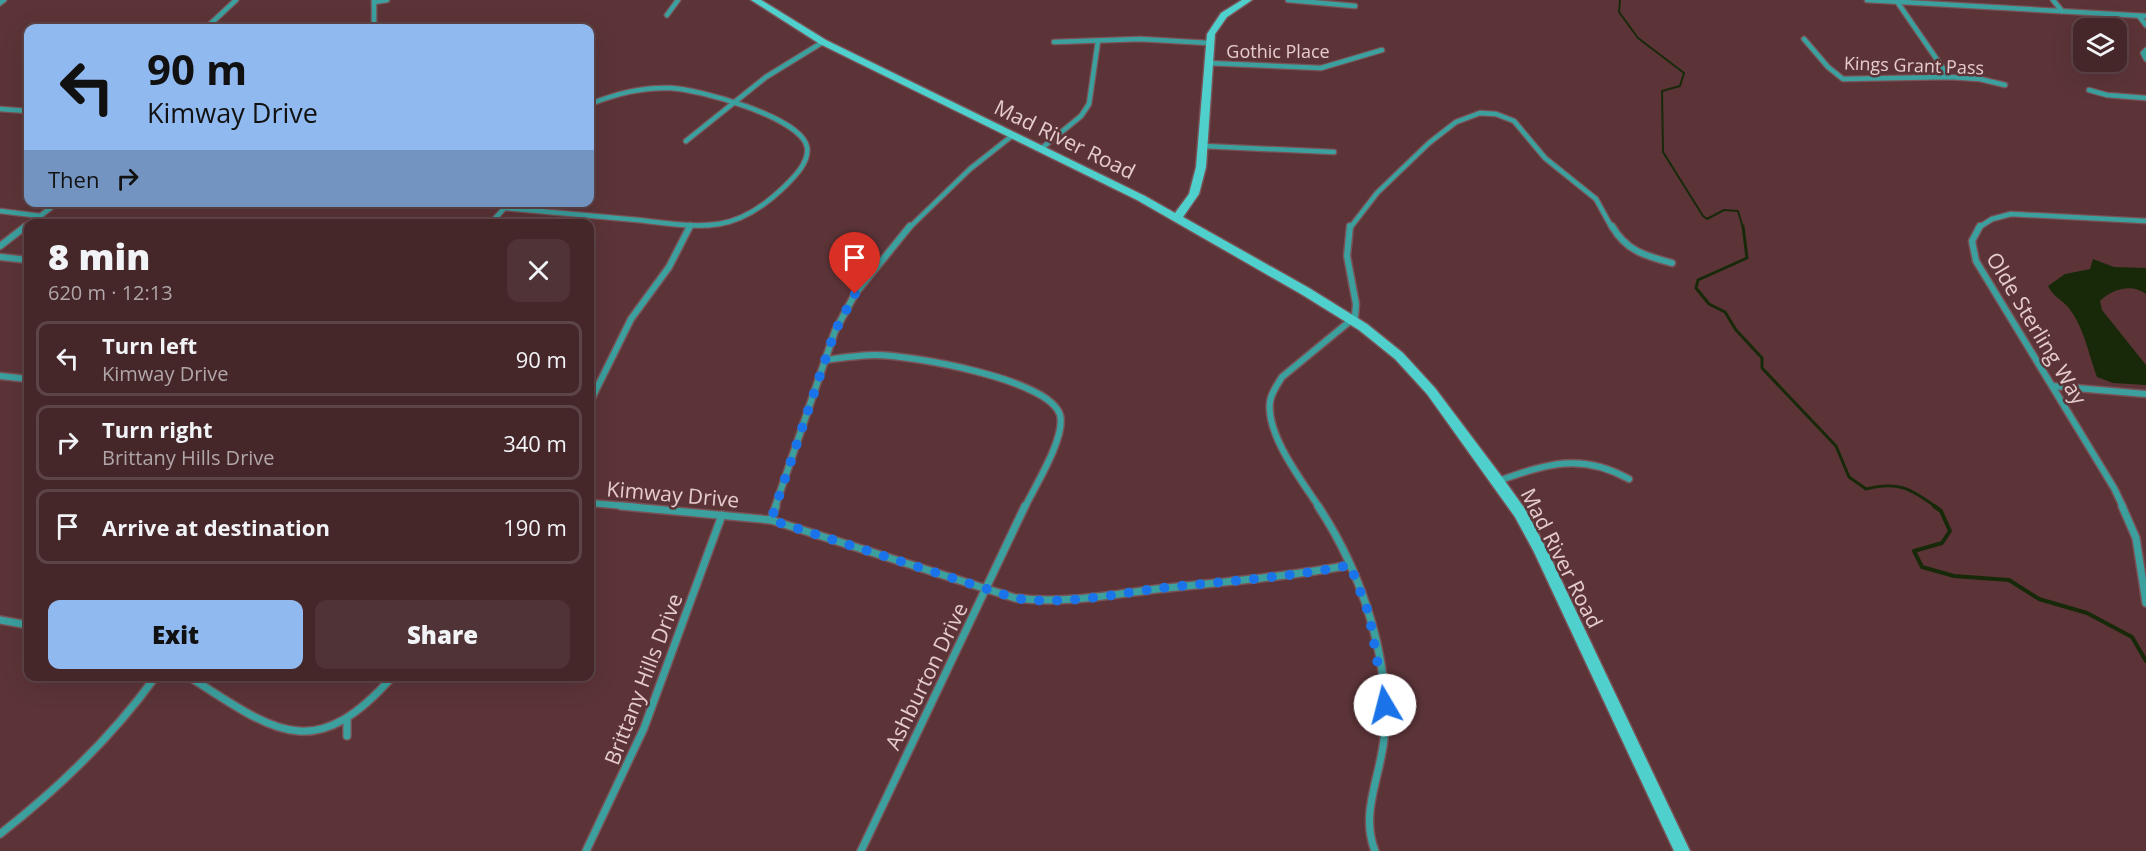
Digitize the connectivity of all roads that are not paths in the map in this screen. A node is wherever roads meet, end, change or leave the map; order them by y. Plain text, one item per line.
1 (4, 0) edge
2 (231, 0) edge
3 (236, 0) edge
4 (387, 0) edge
5 (678, 0) edge
6 (755, 0) edge
7 (1248, 0) edge
8 (1288, 0) edge
9 (1867, 0) edge
10 (2053, 0) edge
11 (374, 1) edge
12 (0, 3) edge
13 (1898, 3) junction
14 (1355, 6) dead end
15 (2062, 11) junction
16 (667, 15) dead end
17 (2139, 16) junction
18 (2146, 16) edge
19 (210, 24) edge
20 (374, 24) edge
21 (2146, 25) edge
22 (1804, 39) dead end
23 (1098, 41) junction
24 (823, 42) junction
25 (1054, 42) dead end
26 (1209, 43) junction
27 (1382, 50) dead end
28 (2146, 50) edge
29 (2146, 59) edge
30 (1207, 63) junction
31 (1949, 77) junction
32 (2005, 85) dead end
33 (2089, 90) dead end
34 (2146, 98) edge
35 (735, 100) junction
36 (594, 104) edge
37 (0, 109) edge
38 (24, 111) edge
39 (1013, 135) junction
40 (686, 141) dead end
41 (1203, 146) junction
42 (1042, 148) junction
43 (1334, 152) dead end
44 (52, 207) edge
45 (506, 208) joint
46 (0, 211) edge
47 (41, 216) junction
48 (1177, 218) junction
49 (36, 219) edge
50 (495, 219) edge
51 (2146, 221) edge
52 (691, 225) junction
53 (24, 228) edge
54 (0, 246) edge
55 (0, 257) edge
56 (24, 260) edge
57 (1672, 263) dead end
58 (1353, 320) junction
59 (825, 360) junction
60 (0, 375) edge
61 (24, 378) edge
62 (2053, 386) junction
63 (594, 394) edge
64 (2146, 394) edge
65 (1629, 479) dead end
66 (1498, 481) junction
67 (594, 503) edge
68 (722, 514) junction
69 (771, 520) junction
70 (1350, 565) junction
71 (987, 588) junction
72 (2146, 603) edge
73 (0, 621) edge
74 (24, 624) edge
75 (152, 681) edge
76 (197, 681) edge
77 (389, 681) edge
78 (347, 719) junction
79 (347, 736) dead end
80 (0, 834) edge
81 (586, 851) edge
82 (861, 851) edge
83 (1375, 851) edge
84 (1683, 851) edge

1 - 12 street
2 - 3 street
3 - 19 street
4 - 11 street
5 - 16 street
6 - 24 street, Mad River Road
7 - 26 street
8 - 14 street
9 - 13 street
10 - 15 street
11 - 20 street
13 - 15 street
13 - 31 street
15 - 17 street
17 - 18 street
17 - 21 street
22 - 31 street, Kings Grant Pass
23 - 25 street
23 - 26 street
23 - 42 street
24 - 35 street
24 - 39 street, Mad River Road
26 - 30 street
27 - 30 street, Gothic Place
28 - 29 street
30 - 41 street
31 - 32 street, Kings Grant Pass
33 - 34 street
35 - 36 street
35 - 40 street
35 - 52 street
37 - 38 street
39 - 42 street, Mad River Road
39 - 59 street
41 - 43 street
41 - 48 street
42 - 48 street, Mad River Road
44 - 47 street
45 - 50 street
45 - 52 street
46 - 47 street
47 - 49 street
48 - 58 street, Mad River Road
51 - 62 street, Olde Sterling Way
52 - 63 street
53 - 54 street
55 - 56 street
57 - 58 street
58 - 66 street, Mad River Road
58 - 70 street
59 - 69 street
59 - 71 street, Ashburton Drive
60 - 61 street
62 - 64 street
62 - 72 street, Olde Sterling Way
65 - 66 street
66 - 84 street, Mad River Road
67 - 68 street, Kimway Drive
68 - 69 street, Kimway Drive
68 - 81 street, Brittany Hills Drive
69 - 71 street, Kimway Drive
70 - 71 street, Kimway Drive
70 - 83 street
71 - 82 street, Ashburton Drive
73 - 74 street
75 - 80 street
76 - 78 street
77 - 78 street
78 - 79 street

